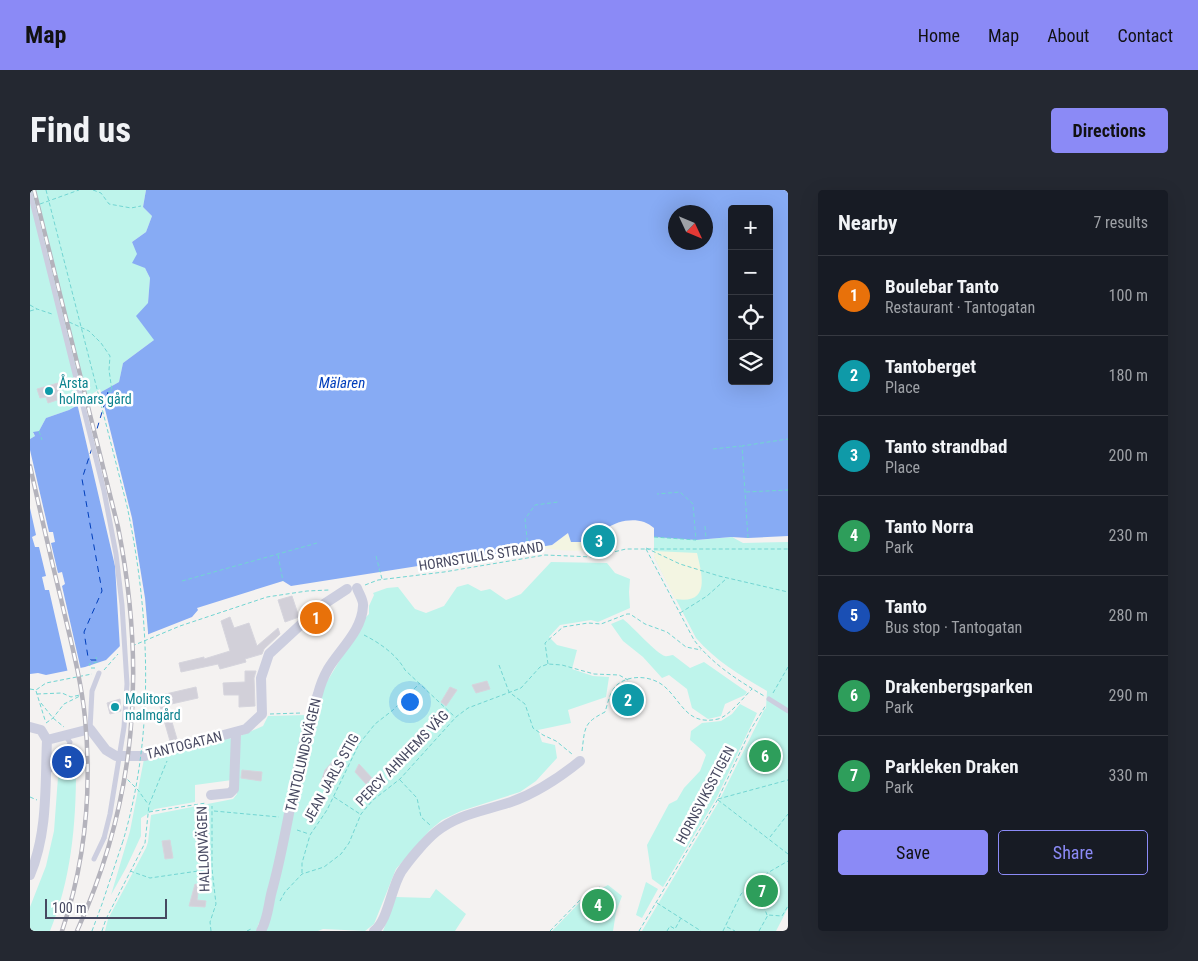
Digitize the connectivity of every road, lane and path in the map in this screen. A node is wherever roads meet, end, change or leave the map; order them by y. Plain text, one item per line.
1 (79, 190) edge
2 (93, 190) edge
3 (30, 193) edge
4 (37, 205) dead end
5 (141, 206) dead end
6 (30, 305) edge
7 (37, 309) junction
8 (30, 311) edge
9 (58, 316) dead end
10 (65, 320) dead end
11 (115, 390) dead end
12 (112, 391) junction
13 (108, 392) dead end
14 (39, 431) dead end
15 (42, 440) dead end
16 (788, 440) edge
17 (742, 446) junction
18 (713, 449) dead end
19 (788, 490) edge
20 (746, 492) junction
21 (657, 494) dead end
22 (558, 502) dead end
23 (705, 526) dead end
24 (654, 537) dead end
25 (748, 538) dead end
26 (706, 539) dead end
27 (317, 543) dead end
28 (528, 548) dead end
29 (645, 548) junction
30 (788, 549) edge
31 (278, 554) junction
32 (376, 556) dead end
33 (726, 578) junction
34 (383, 580) junction
35 (182, 581) dead end
36 (283, 581) dead end
37 (352, 589) junction
38 (331, 590) dead end
39 (788, 592) edge
40 (680, 613) junction
41 (358, 632) dead end
42 (129, 647) dead end
43 (121, 650) dead end
44 (702, 650) junction
45 (96, 657) dead end
46 (499, 664) dead end
47 (548, 664) junction
48 (788, 667) edge
49 (91, 668) dead end
50 (99, 673) junction
51 (628, 680) junction
52 (420, 683) junction
53 (30, 689) edge
54 (752, 689) junction
55 (36, 690) junction
56 (508, 692) junction
57 (37, 694) junction
58 (769, 699) junction
59 (39, 700) junction
60 (788, 711) edge
61 (303, 712) dead end
62 (262, 714) junction
63 (455, 716) junction
64 (53, 718) junction
65 (30, 727) edge
66 (90, 729) junction
67 (76, 732) junction
68 (236, 733) junction
69 (62, 736) junction
70 (46, 740) junction
71 (165, 751) junction
72 (580, 761) junction
73 (121, 773) dead end
74 (45, 774) junction
75 (400, 779) junction
76 (788, 780) edge
77 (333, 797) junction
78 (30, 798) edge
79 (211, 799) junction
80 (718, 799) junction
81 (37, 800) dead end
82 (149, 805) junction
83 (213, 811) junction
84 (149, 812) junction
85 (360, 814) junction
86 (788, 814) edge
87 (276, 816) dead end
88 (783, 820) junction
89 (788, 820) edge
90 (431, 826) dead end
91 (291, 829) dead end
92 (310, 834) junction
93 (769, 838) junction
94 (123, 841) dead end
95 (788, 854) edge
96 (94, 859) dead end
97 (788, 861) edge
98 (31, 868) edge
99 (212, 869) junction
100 (130, 872) junction
101 (302, 874) junction
102 (756, 881) junction
103 (600, 887) dead end
104 (774, 890) dead end
105 (771, 894) dead end
106 (657, 903) junction
107 (276, 906) dead end
108 (788, 906) edge
109 (768, 915) junction
110 (681, 918) junction
111 (726, 926) junction
112 (92, 931) edge
113 (102, 931) edge
114 (211, 931) edge
115 (261, 931) edge
116 (374, 931) edge
117 (550, 931) edge
118 (639, 931) edge
119 (666, 931) edge
120 (701, 931) edge
121 (724, 931) edge
122 (735, 931) edge
123 (759, 931) edge

1 - 4 path
2 - 5 path
3 - 96 lane, bridge
6 - 7 path
7 - 8 path
7 - 9 path
10 - 12 path
11 - 12 path
12 - 13 path
14 - 15 path
16 - 17 path
17 - 18 path
17 - 20 path
19 - 20 path
20 - 25 path
21 - 24 path
22 - 28 path
23 - 26 path
27 - 31 path
29 - 30 path, HORNSTULLS STRAND
29 - 33 path
29 - 34 path, HORNSTULLS STRAND
29 - 40 path
31 - 35 path
31 - 36 path
32 - 34 path
33 - 39 path
33 - 40 path
34 - 37 path, HORNSTULLS STRAND
37 - 62 street
37 - 115 street, TANTOLUNDSVÄGEN
38 - 42 path
40 - 44 path
41 - 52 path
43 - 50 path
44 - 47 path
44 - 54 path
45 - 49 path
46 - 56 path
47 - 51 path
47 - 56 path, PERCY AHNHEMS VÄG
48 - 58 path, HORNSVIKSSTIGEN
50 - 55 path
50 - 66 lane
51 - 54 path
51 - 72 path
52 - 63 path
52 - 77 path, JEAN JARLS STIG
53 - 55 path
54 - 58 path
55 - 57 path
56 - 63 path, PERCY AHNHEMS VÄG
56 - 72 path
57 - 59 path
57 - 64 path
58 - 60 lane
58 - 80 path, HORNSVIKSSTIGEN
59 - 64 path
59 - 64 path
61 - 62 path
62 - 68 street, TANTOGATAN
63 - 75 path, PERCY AHNHEMS VÄG
64 - 67 path
65 - 70 street
66 - 67 street
66 - 71 street, TANTOGATAN
67 - 69 street
68 - 71 street, TANTOGATAN
68 - 79 street
69 - 70 street
69 - 74 lane
70 - 74 street
71 - 82 path
72 - 116 street
73 - 82 path
74 - 98 street
75 - 85 path, PERCY AHNHEMS VÄG
75 - 90 path
76 - 80 path
77 - 85 path
77 - 92 path, JEAN JARLS STIG
78 - 81 path
79 - 83 path, HALLONVÄGEN
79 - 84 path
80 - 93 path
80 - 106 path, HORNSVIKSSTIGEN
82 - 84 path
83 - 87 path
83 - 99 path, HALLONVÄGEN
84 - 100 path
85 - 101 path, PERCY AHNHEMS VÄG
86 - 88 path
88 - 89 path
88 - 93 path
91 - 92 path
92 - 101 path, JEAN JARLS STIG
93 - 95 path
94 - 112 path
97 - 102 path
99 - 100 path
99 - 114 path, HALLONVÄGEN
100 - 113 path
101 - 107 path, PERCY AHNHEMS VÄG
102 - 109 path
102 - 111 path
103 - 117 path
104 - 105 path
106 - 110 path
106 - 118 path, HORNSVIKSSTIGEN
108 - 109 path
109 - 123 path
110 - 119 path
110 - 120 path
111 - 121 path
111 - 122 path

